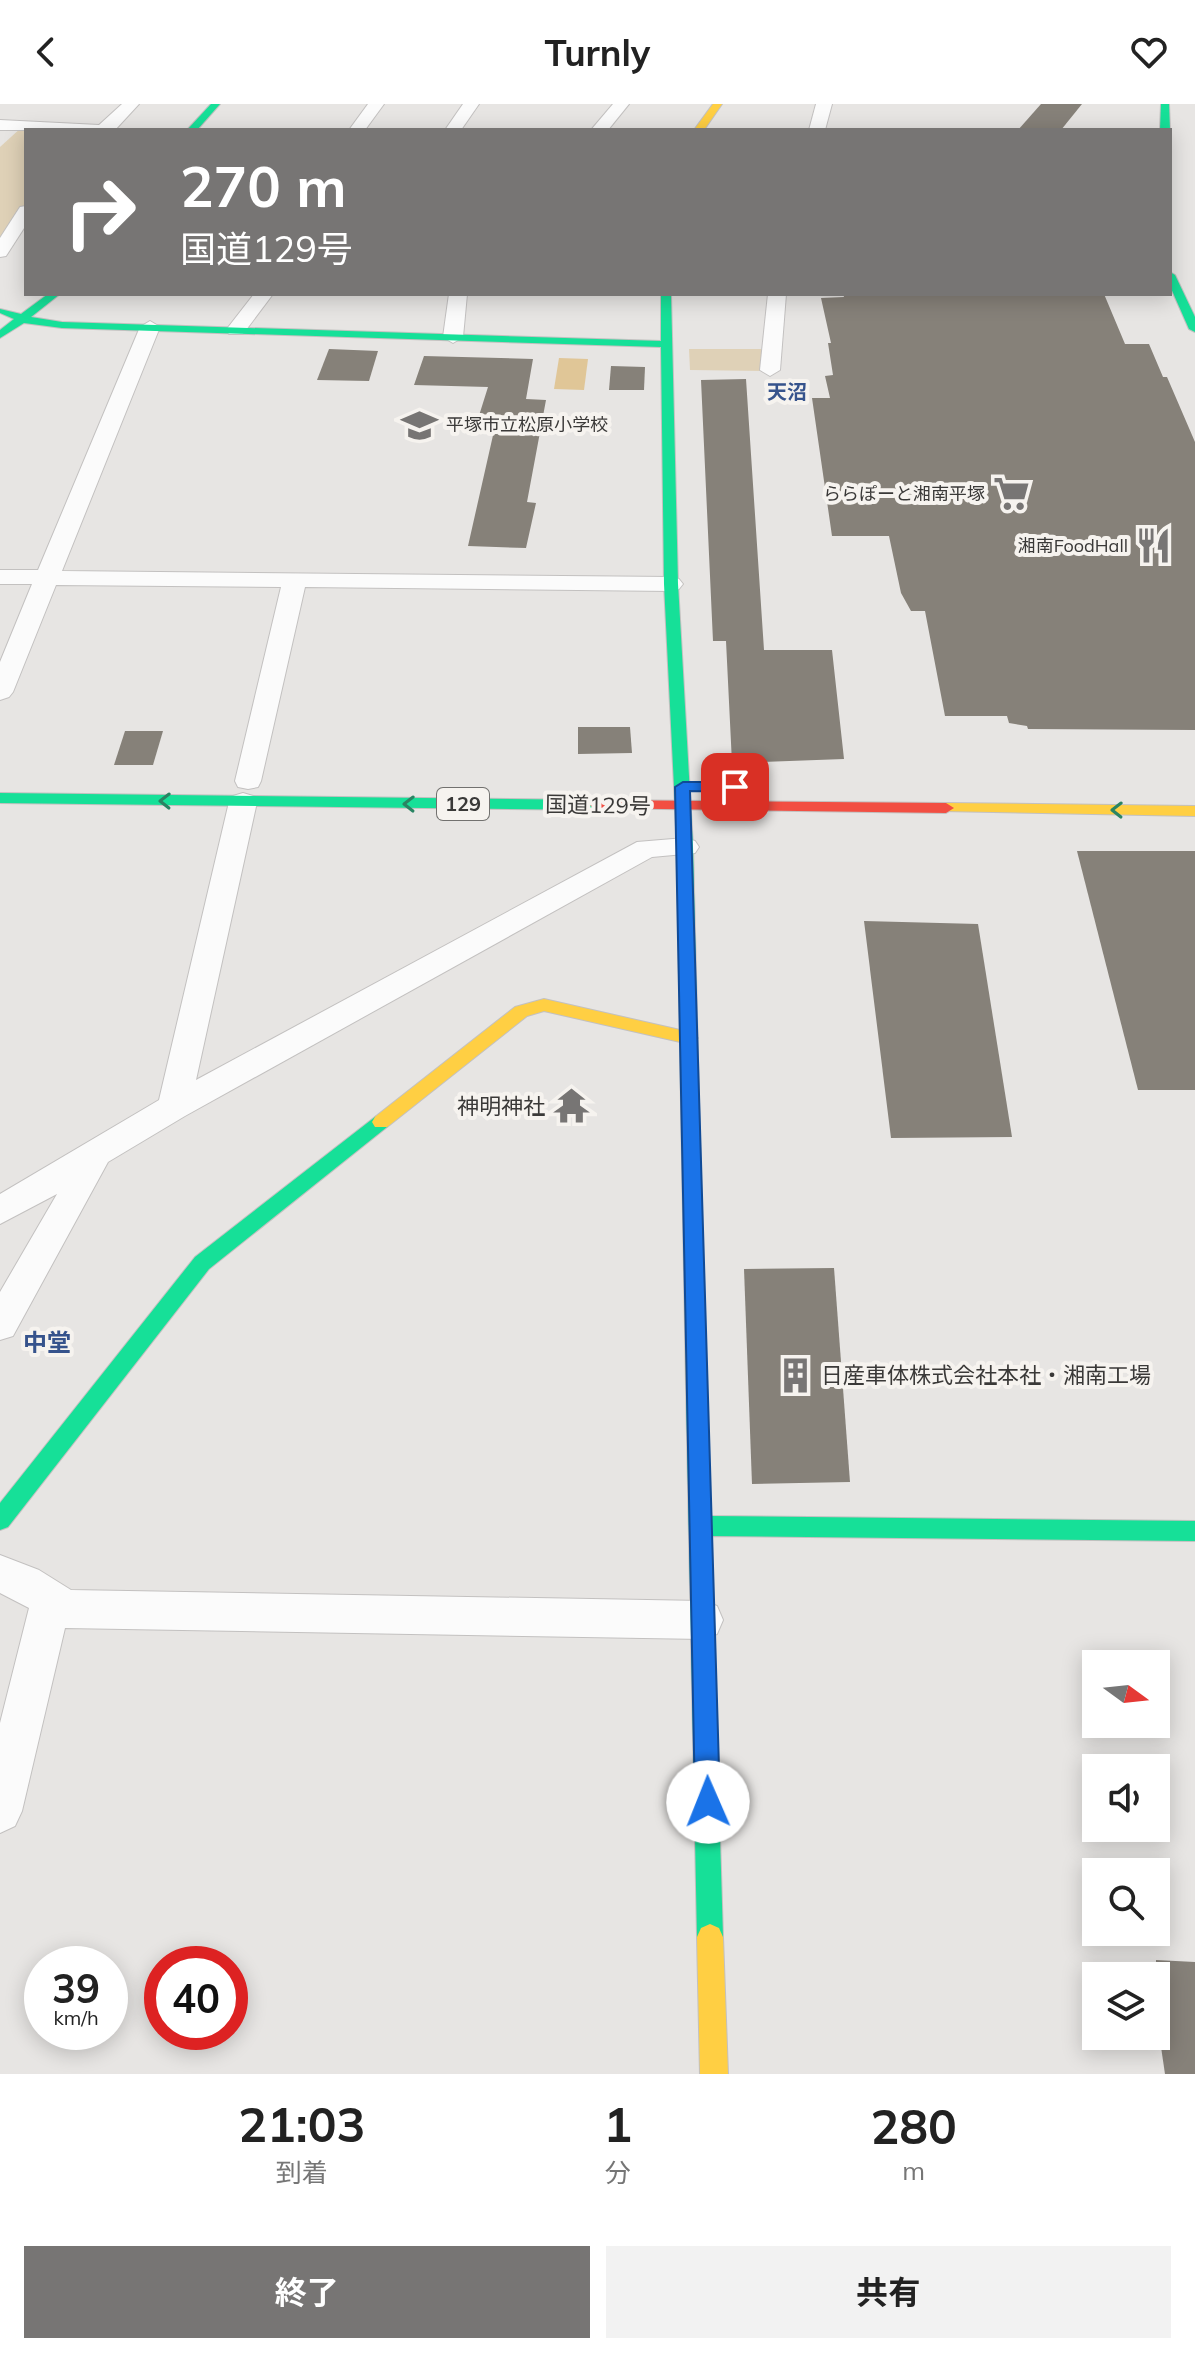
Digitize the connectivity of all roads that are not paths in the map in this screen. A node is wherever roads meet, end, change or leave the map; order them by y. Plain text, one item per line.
1 (32, 104) edge
2 (131, 104) edge
3 (216, 104) edge
4 (376, 104) edge
5 (471, 104) edge
6 (621, 104) edge
7 (718, 104) edge
8 (824, 104) edge
9 (1165, 104) edge
10 (107, 128) edge
11 (194, 128) edge
12 (358, 128) edge
13 (454, 128) edge
14 (601, 128) edge
15 (700, 128) edge
16 (818, 128) edge
17 (1165, 128) edge
18 (3, 129) edge
19 (24, 129) edge
20 (24, 214) edge
21 (24, 246) edge
22 (1, 248) edge
23 (1172, 279) edge
24 (24, 296) edge
25 (52, 296) edge
26 (262, 296) edge
27 (458, 296) edge
28 (666, 296) edge
29 (777, 296) edge
30 (6, 322) edge
31 (150, 327) junction
32 (1195, 329) edge
33 (236, 330) junction
34 (453, 337) junction
35 (666, 344) junction
36 (770, 370) dead end
37 (0, 577) edge
38 (47, 577) junction
39 (295, 579) junction
40 (671, 584) junction
41 (0, 692) edge
42 (0, 779) edge
43 (31, 780) dead end
44 (326, 783) dead end
45 (247, 786) junction
46 (624, 786) dead end
47 (0, 798) edge
48 (683, 806) junction
49 (1195, 811) edge
50 (685, 847) junction
51 (689, 1038) junction
52 (174, 1107) junction
53 (97, 1151) junction
54 (0, 1211) edge
55 (0, 1325) edge
56 (0, 1520) edge
57 (699, 1526) junction
58 (1195, 1531) edge
59 (0, 1574) edge
60 (51, 1600) junction
61 (703, 1620) junction
62 (0, 1811) edge
63 (714, 2074) edge

1 - 18 street
2 - 10 street
3 - 11 main road
4 - 12 street
5 - 13 street
6 - 14 street
7 - 15 main road
8 - 16 street
9 - 17 main road
18 - 19 street
20 - 22 street
21 - 22 street
23 - 32 main road
24 - 30 main road
25 - 30 main road
26 - 33 street
27 - 34 street
28 - 35 main road
29 - 36 street
30 - 31 main road
31 - 33 main road
31 - 38 street
33 - 34 main road
34 - 35 main road
35 - 40 main road
37 - 38 street
38 - 39 street
38 - 41 street
39 - 40 street
39 - 45 street
40 - 48 main road
42 - 43 main road
44 - 46 main road, 国道129号 / 129
45 -> 47 main road, 国道129号 / 129
48 -> 45 main road, 国道129号 / 129
45 - 52 street
49 -> 48 main road, 国道129号 / 129
48 - 50 main road
50 - 51 main road
50 - 52 street
51 - 56 main road
51 - 57 main road
52 - 53 street
53 - 54 street
53 - 55 street
57 - 58 main road
57 - 61 main road
59 - 60 street
60 - 61 street
60 - 62 street
61 - 63 main road

